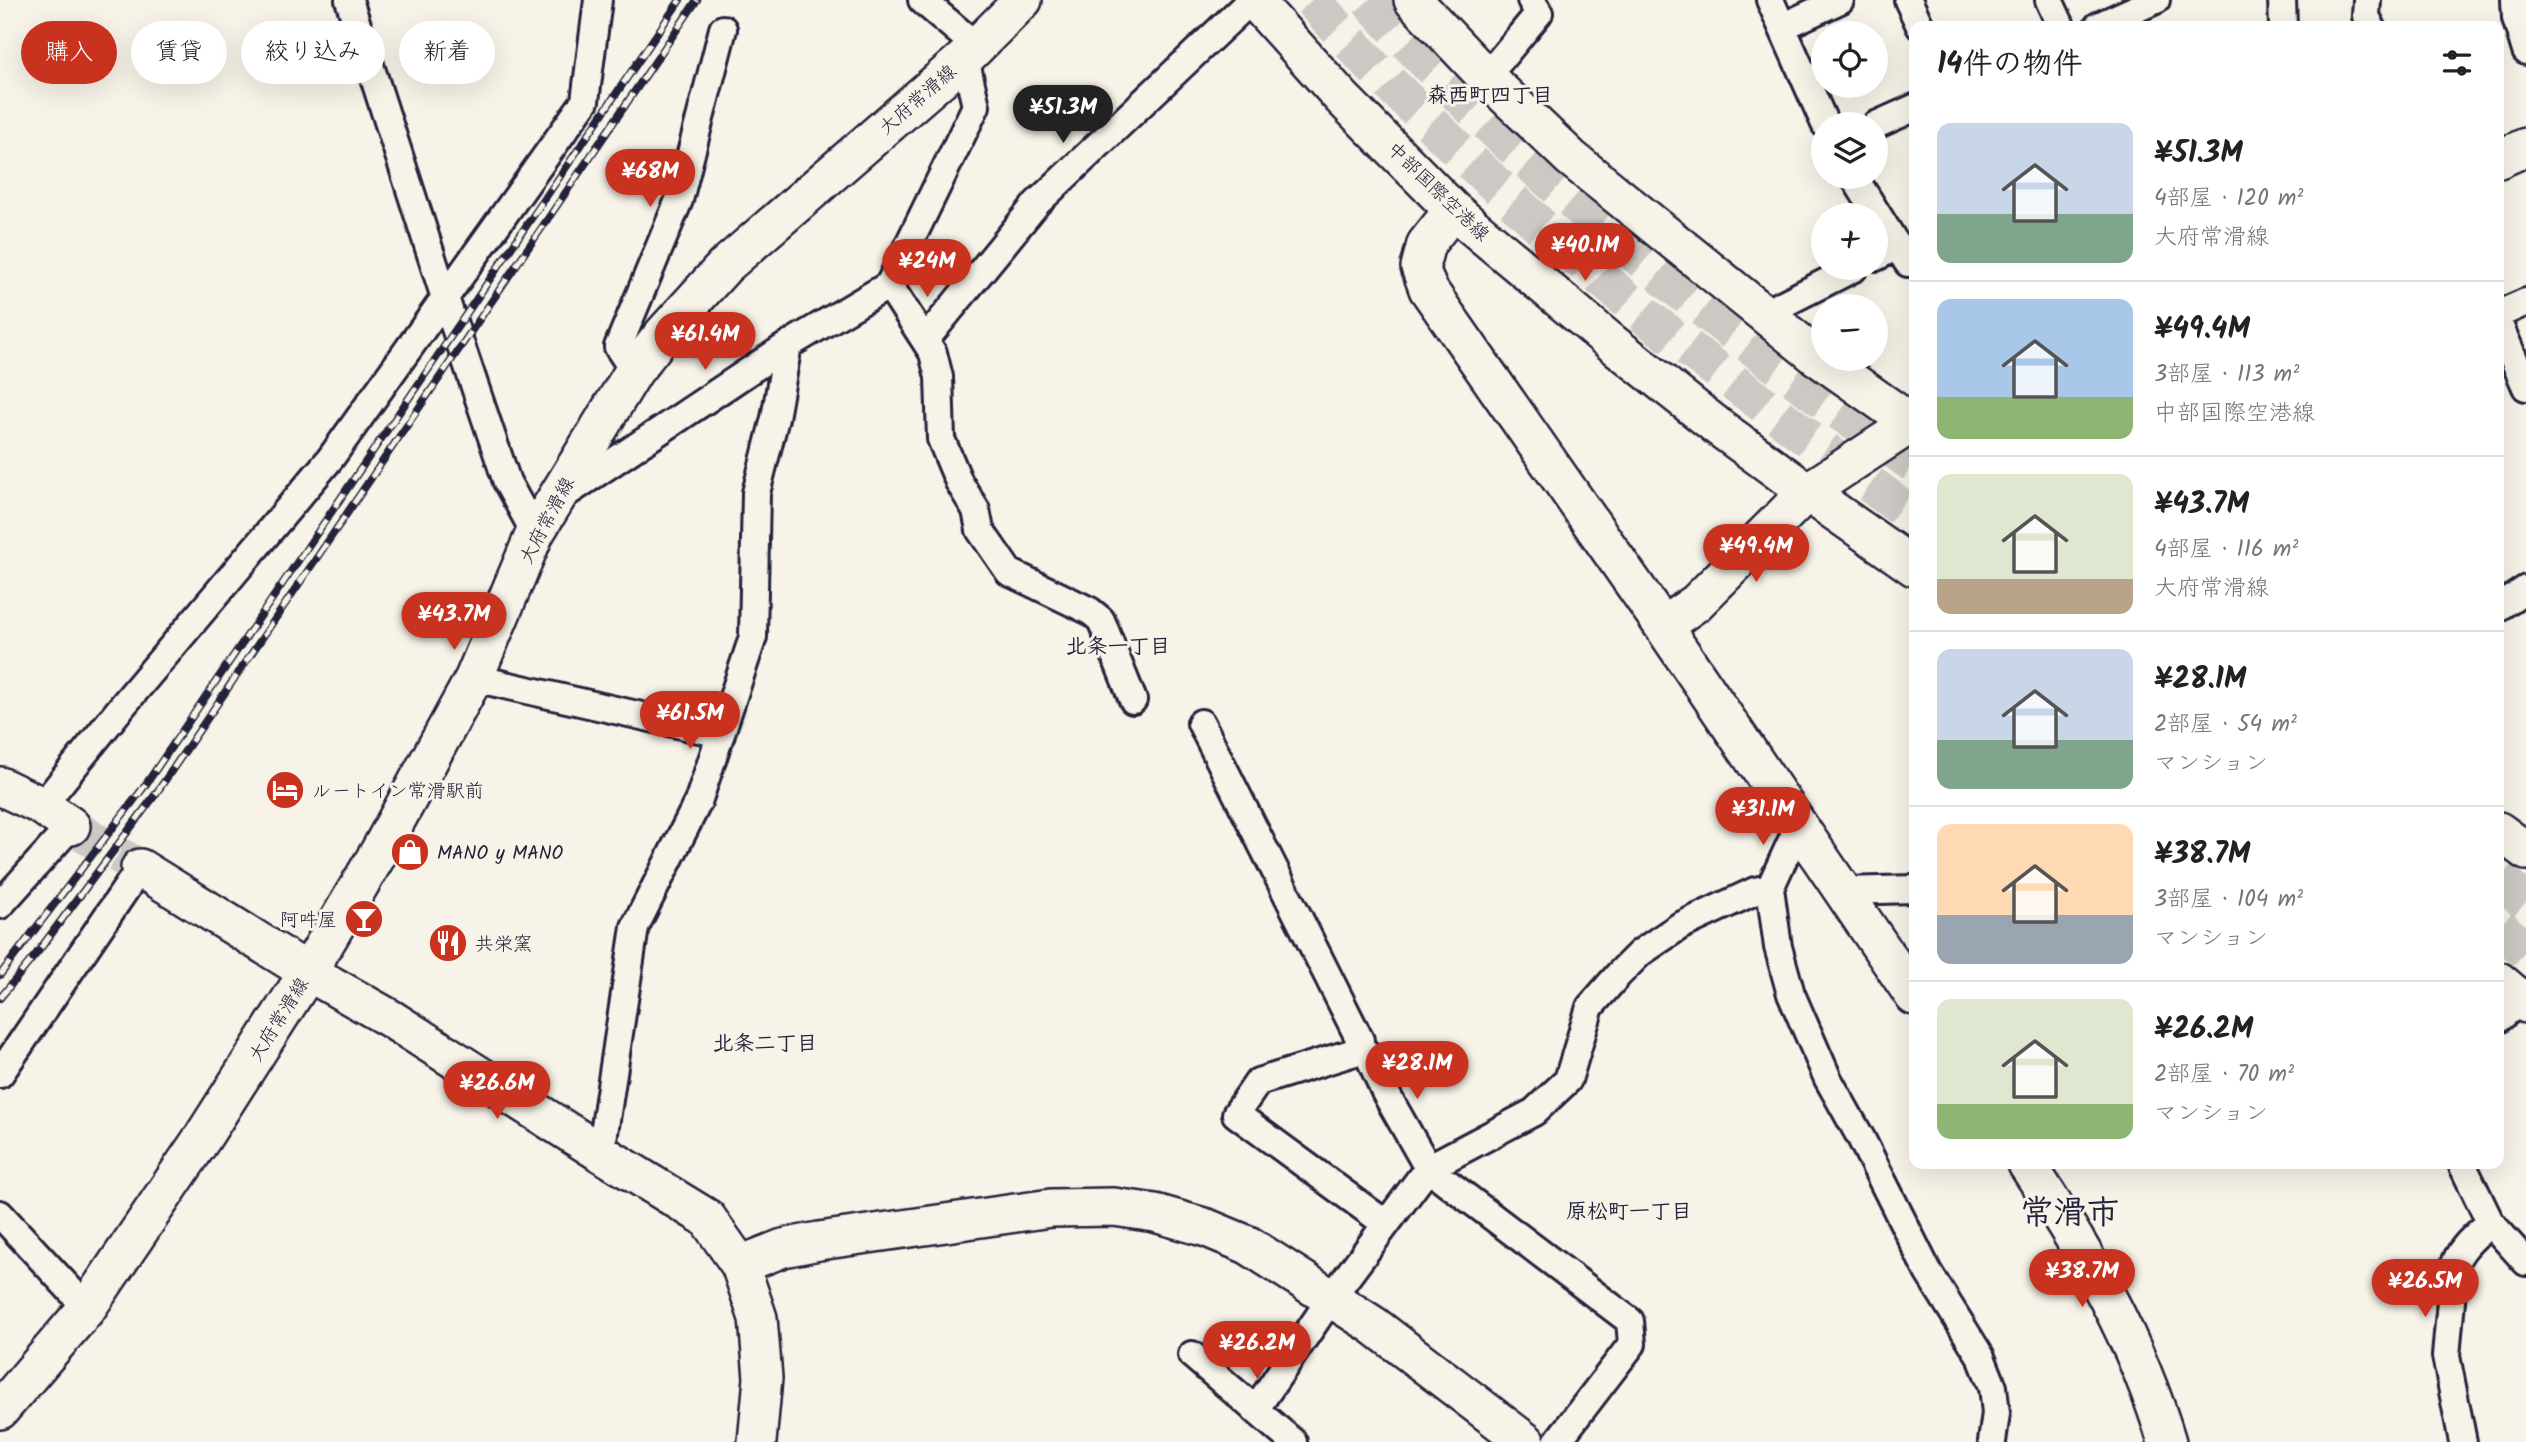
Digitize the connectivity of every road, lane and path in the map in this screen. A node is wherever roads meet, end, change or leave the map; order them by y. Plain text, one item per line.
1 (349, 0) edge
2 (598, 0) edge
3 (922, 0) edge
4 (1023, 0) edge
5 (1253, 0) edge
6 (1413, 0) edge
7 (1531, 0) edge
8 (1770, 0) edge
9 (1840, 0) edge
10 (1908, 0) edge
11 (2049, 0) edge
12 (2156, 0) edge
13 (2282, 0) edge
14 (2367, 0) edge
15 (2515, 0) edge
16 (1918, 21) edge
17 (2059, 21) edge
18 (2109, 21) edge
19 (2283, 21) edge
20 (2368, 21) edge
21 (1782, 27) junction
22 (723, 29) dead end
23 (2525, 44) edge
24 (970, 52) junction
25 (1486, 77) junction
26 (1909, 110) edge
27 (1820, 112) edge
28 (1888, 120) edge
29 (2526, 147) edge
30 (2504, 157) edge
31 (1861, 189) edge
32 (1454, 210) junction
33 (1896, 254) edge
34 (1830, 280) edge
35 (889, 285) junction
36 (445, 298) junction
37 (2526, 302) edge
38 (2504, 312) edge
39 (1763, 314) junction
40 (2504, 336) edge
41 (926, 339) junction
42 (788, 345) junction
43 (634, 371) junction
44 (2526, 387) edge
45 (1909, 421) edge
46 (1909, 427) edge
47 (1807, 492) junction
48 (543, 519) junction
49 (1909, 563) edge
50 (2526, 589) edge
51 (2504, 604) edge
52 (1663, 626) junction
53 (474, 678) junction
54 (1133, 700) dead end
55 (1201, 723) dead end
56 (721, 734) junction
57 (0, 786) edge
58 (56, 816) junction
59 (1799, 825) junction
60 (2504, 835) edge
61 (2526, 851) edge
62 (140, 868) joint
63 (1770, 888) junction
64 (1909, 889) edge
65 (1845, 891) junction
66 (0, 905) edge
67 (308, 972) junction
68 (1909, 988) edge
69 (1362, 1050) junction
70 (0, 1074) edge
71 (601, 1153) junction
72 (1428, 1168) junction
73 (2030, 1169) edge
74 (2464, 1169) edge
75 (0, 1214) edge
76 (2490, 1222) junction
77 (1386, 1224) junction
78 (2526, 1262) edge
79 (740, 1265) junction
80 (1332, 1297) junction
81 (87, 1308) junction
82 (1192, 1355) dead end
83 (0, 1410) edge
84 (1255, 1410) junction
85 (757, 1442) edge
86 (1293, 1442) edge
87 (1526, 1442) edge
88 (1558, 1442) edge
89 (1992, 1442) edge
90 (2166, 1442) edge
91 (2463, 1442) edge

1 - 36 street
2 - 36 street
3 - 24 street
4 - 24 main road, 大府常滑線
5 - 32 main road, 中部国際空港線
5 - 41 street
6 - 25 main road
7 - 25 street
8 - 21 street
9 - 21 street
10 - 16 street
11 - 17 street
12 - 18 street
13 - 19 street
14 - 20 street
15 - 23 street
21 - 27 street
22 - 43 street
24 - 35 street
24 - 43 main road, 大府常滑線
25 - 39 main road
26 - 28 street
29 - 30 main road
31 - 33 street
32 - 47 main road, 中部国際空港線
32 - 52 main road
34 - 39 street
35 - 41 street
35 - 42 street
36 - 48 street
36 - 58 street
37 - 38 street
39 - 45 main road
40 - 44 street
41 - 54 street
42 - 48 street
42 - 56 street
43 - 48 main road, 大府常滑線
46 - 47 main road
47 - 49 main road, 中部国際空港線
47 - 52 main road
48 - 53 main road, 大府常滑線
50 - 51 street
52 - 59 main road
53 - 56 street
53 - 67 main road, 大府常滑線
55 - 69 street
56 - 71 street
57 - 58 main road
58 - 66 street
59 - 63 street
59 - 65 main road
60 - 61 main road
62 - 67 main road
62 - 70 street
63 - 72 street
63 - 89 street
64 - 65 street
65 - 68 main road
67 - 71 main road
67 - 81 main road, 大府常滑線
69 - 72 street
69 - 77 street
71 - 79 main road
72 - 77 street
72 - 88 street
73 - 90 main road
74 - 76 street
75 - 81 street
76 - 78 street
76 - 91 street
77 - 80 street
79 - 80 main road
79 - 85 main road
80 - 84 street
80 - 87 main road
81 - 83 main road, 大府常滑線
82 - 84 street
84 - 86 street

